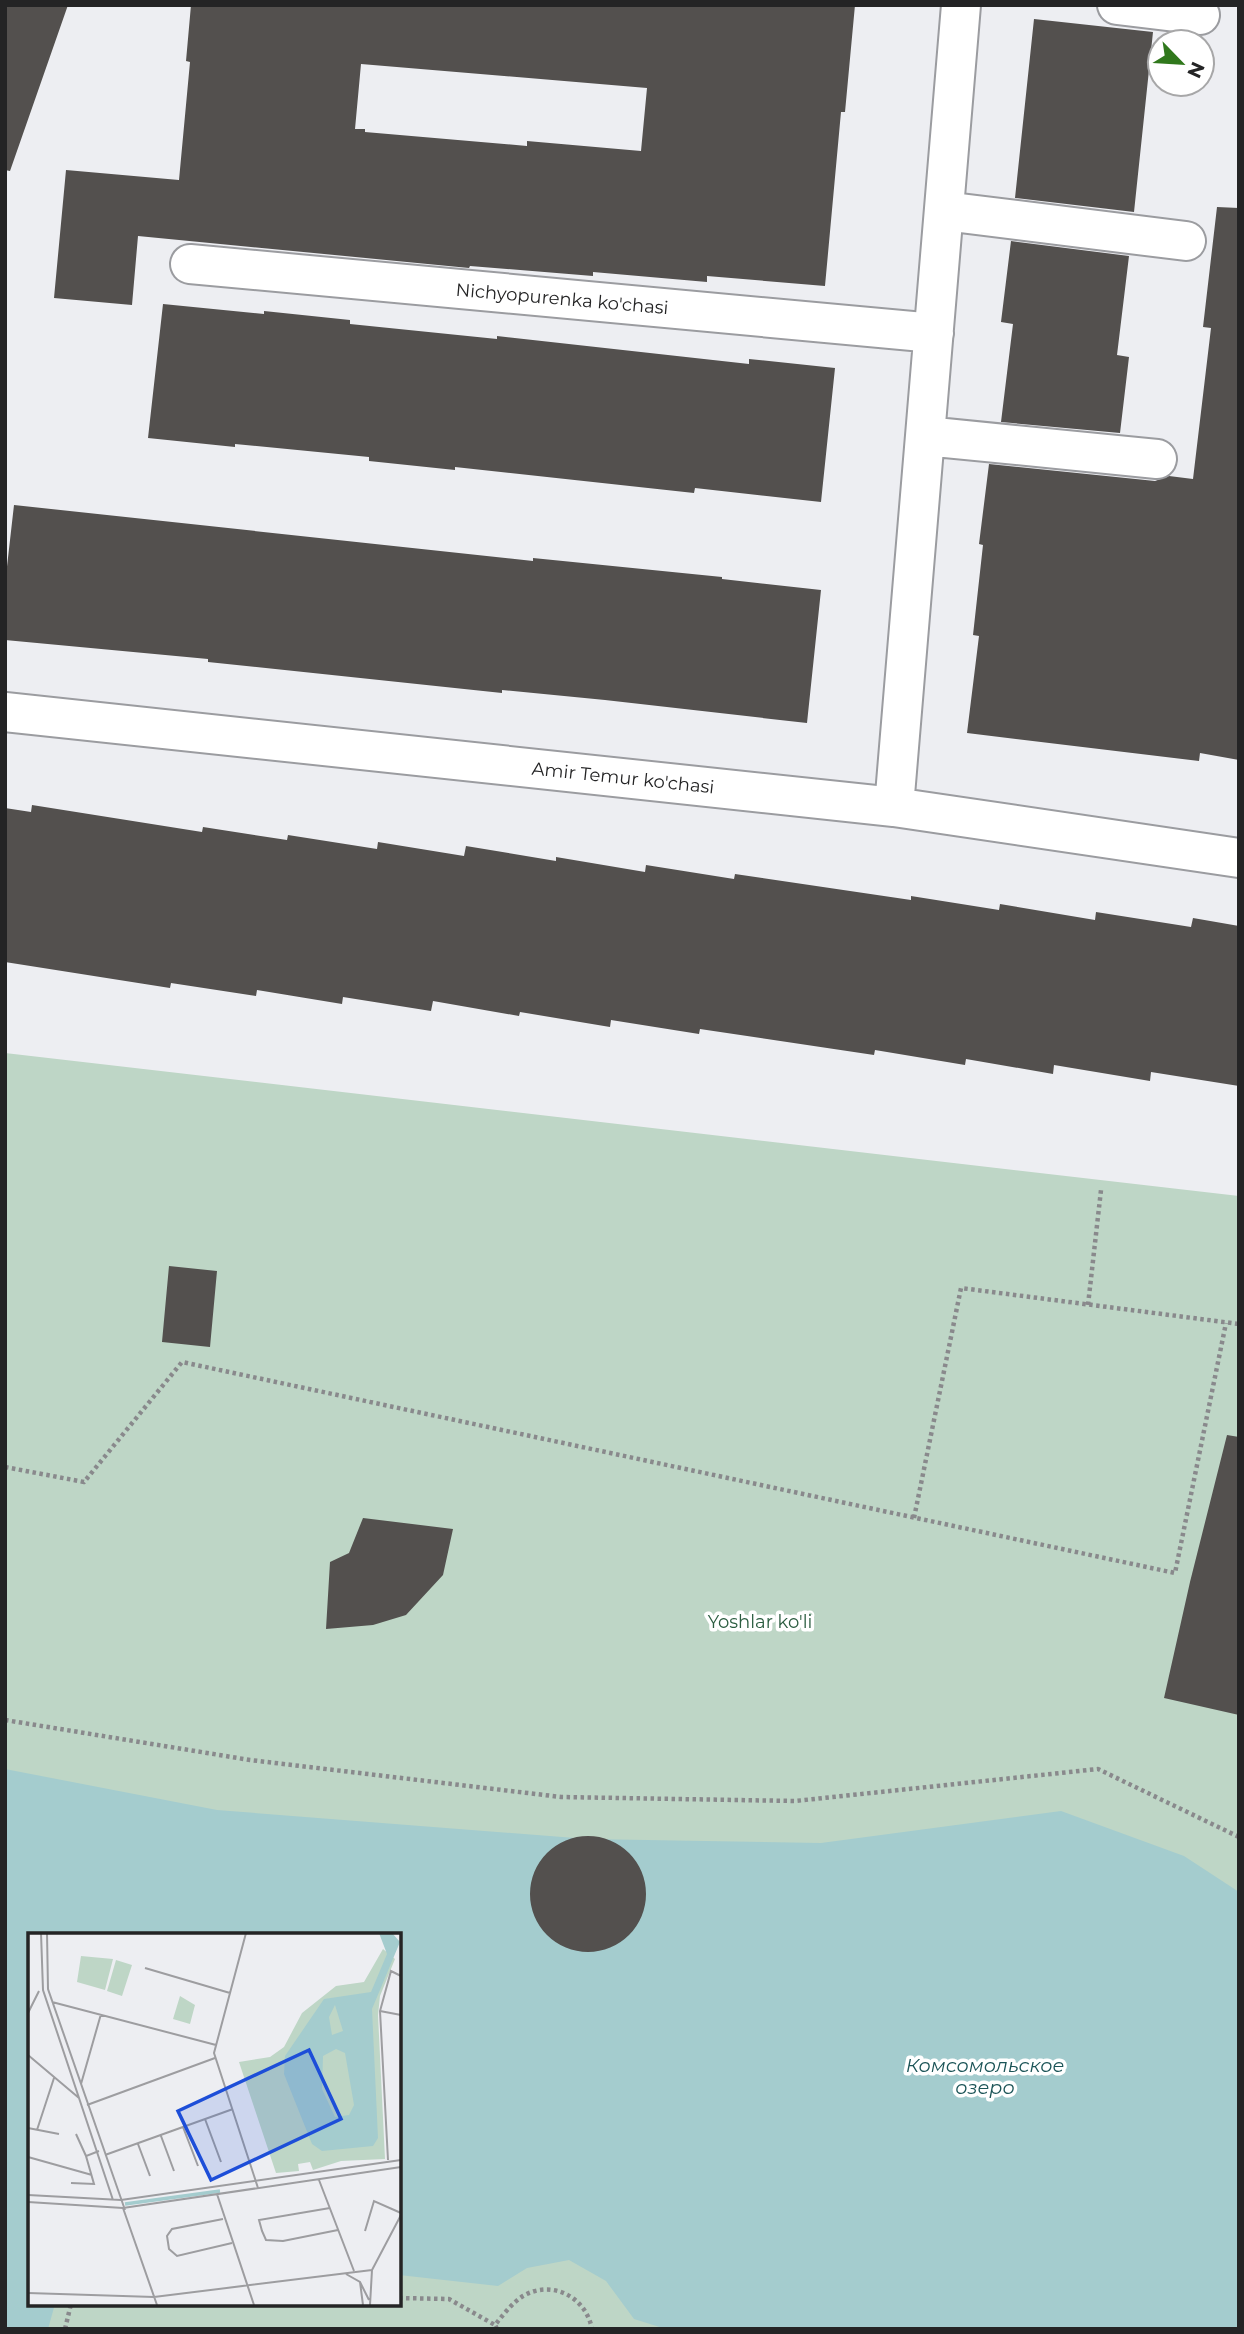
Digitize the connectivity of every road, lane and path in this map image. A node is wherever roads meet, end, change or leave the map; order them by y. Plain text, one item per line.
1 (961, 5) edge
2 (1116, 5) edge
3 (1200, 15) dead end
4 (944, 211) junction
5 (1186, 241) dead end
6 (190, 264) dead end
7 (934, 333) junction
8 (925, 436) junction
9 (1157, 459) dead end
10 (5, 712) edge
11 (894, 807) junction
12 (1239, 858) edge
13 (1101, 1190) dead end
14 (1088, 1305) junction
15 (1226, 1323) junction
16 (1239, 1324) edge
17 (5, 1467) edge
18 (915, 1518) junction
19 (5, 1720) edge
20 (1239, 1837) edge
21 (401, 2298) edge
22 (71, 2306) edge
23 (496, 2327) edge
24 (65, 2329) edge
25 (592, 2329) edge

1 - 4 street
2 - 3 street
4 - 5 street
4 - 7 street
6 - 7 street, Nichyopurenka ko'chasi
7 - 8 street
8 - 9 street
8 - 11 street
10 - 11 street, Amir Temur ko'chasi
11 - 12 street, Amir Temur ko'chasi
13 - 14 path
14 - 15 path
14 - 18 path
15 - 16 path
15 - 18 path
17 - 18 path
19 - 20 path
21 - 23 path
22 - 24 path
23 - 25 path

